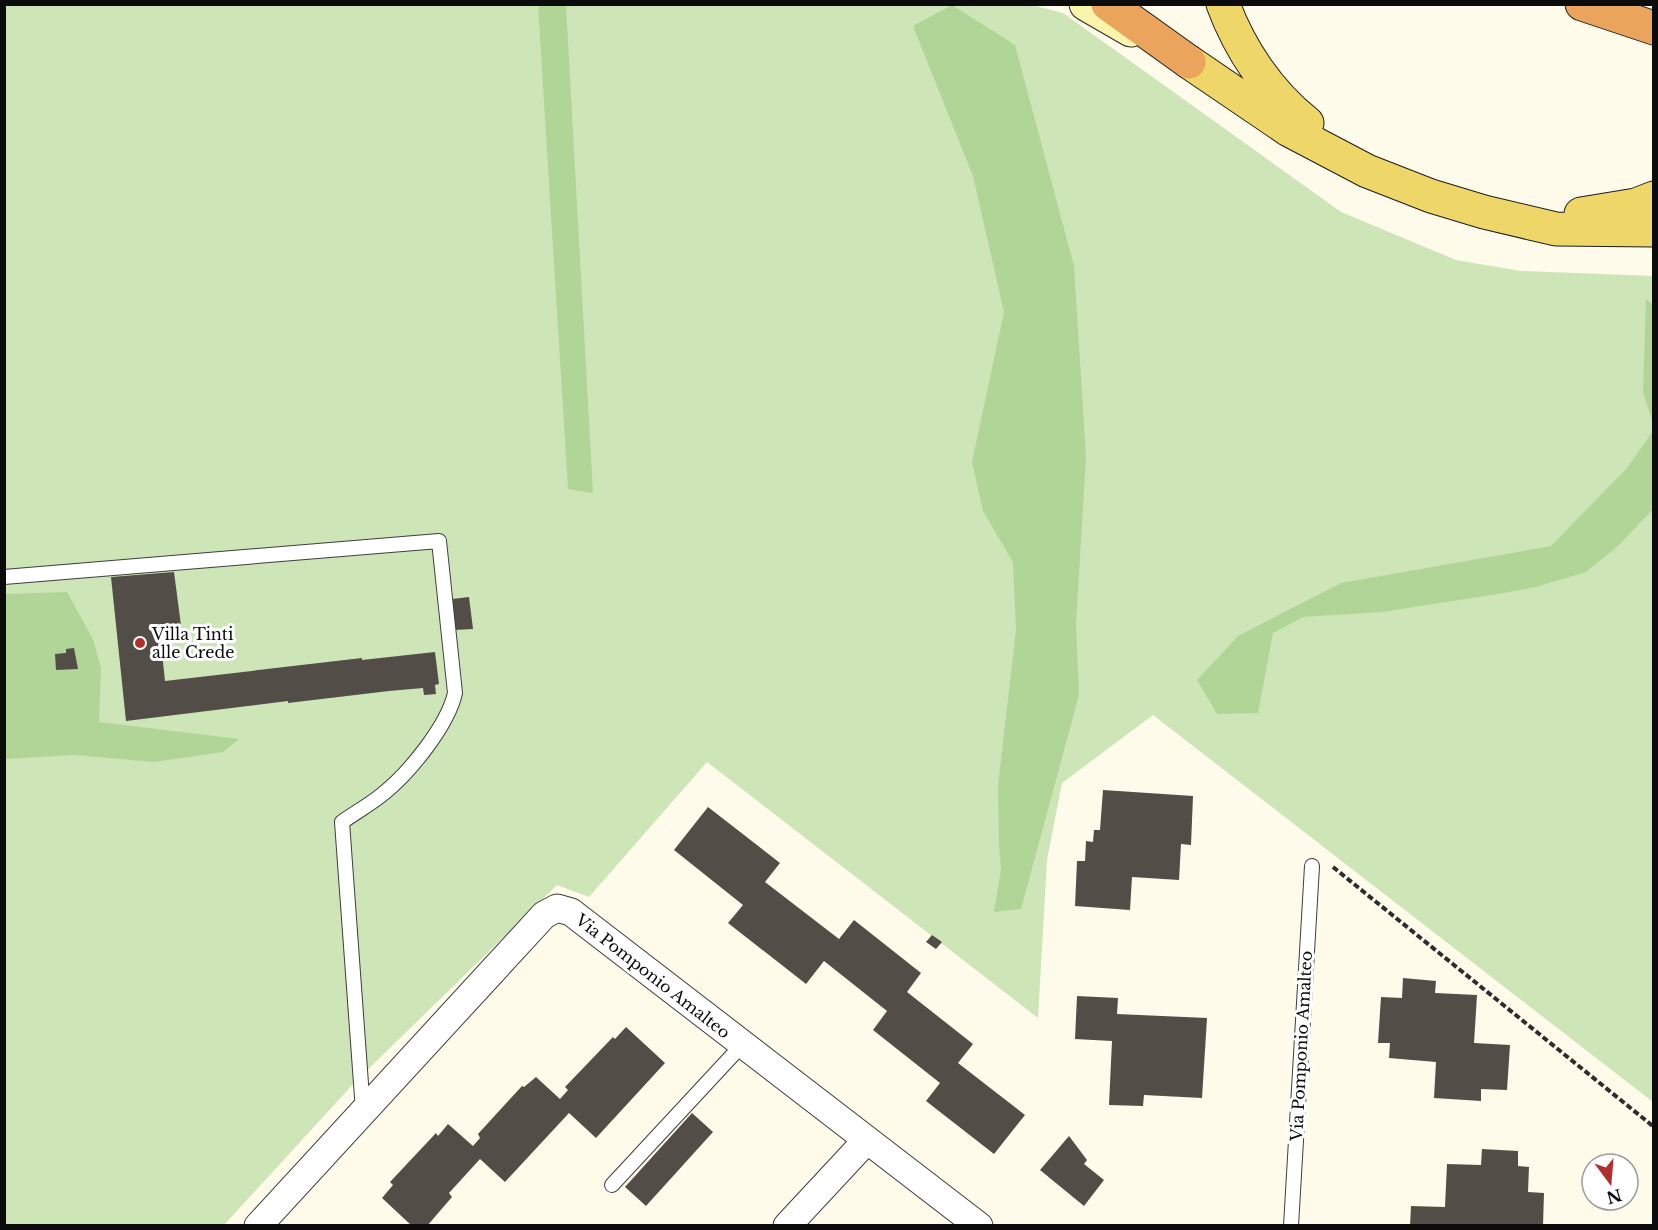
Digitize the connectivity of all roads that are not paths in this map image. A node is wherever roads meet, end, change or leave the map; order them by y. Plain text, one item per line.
1 (1086, 4) edge
2 (1108, 4) edge
3 (1223, 4) edge
4 (1582, 4) edge
5 (1653, 28) edge
6 (1189, 62) junction
7 (1367, 171) junction
8 (1653, 198) edge
9 (1484, 212) junction
10 (1653, 230) edge
11 (4, 578) edge
12 (1312, 866) road end
13 (742, 1044) junction
14 (363, 1111) junction
15 (867, 1140) junction
16 (612, 1185) dead end
17 (258, 1226) edge
18 (787, 1226) edge
19 (979, 1226) edge
20 (1291, 1226) edge

1 - 6 main road
2 - 6 highway
3 - 7 main road
4 - 5 highway
6 - 7 main road
7 - 9 main road
8 - 9 main road
9 - 10 main road
11 - 14 lane
12 - 20 lane, Via Pomponio Amalteo
13 - 14 street, Via Pomponio Amalteo
13 - 15 street, Via Pomponio Amalteo
13 - 16 lane
14 - 17 street, Via Pomponio Amalteo
15 - 18 street
15 - 19 street, Via Pomponio Amalteo

